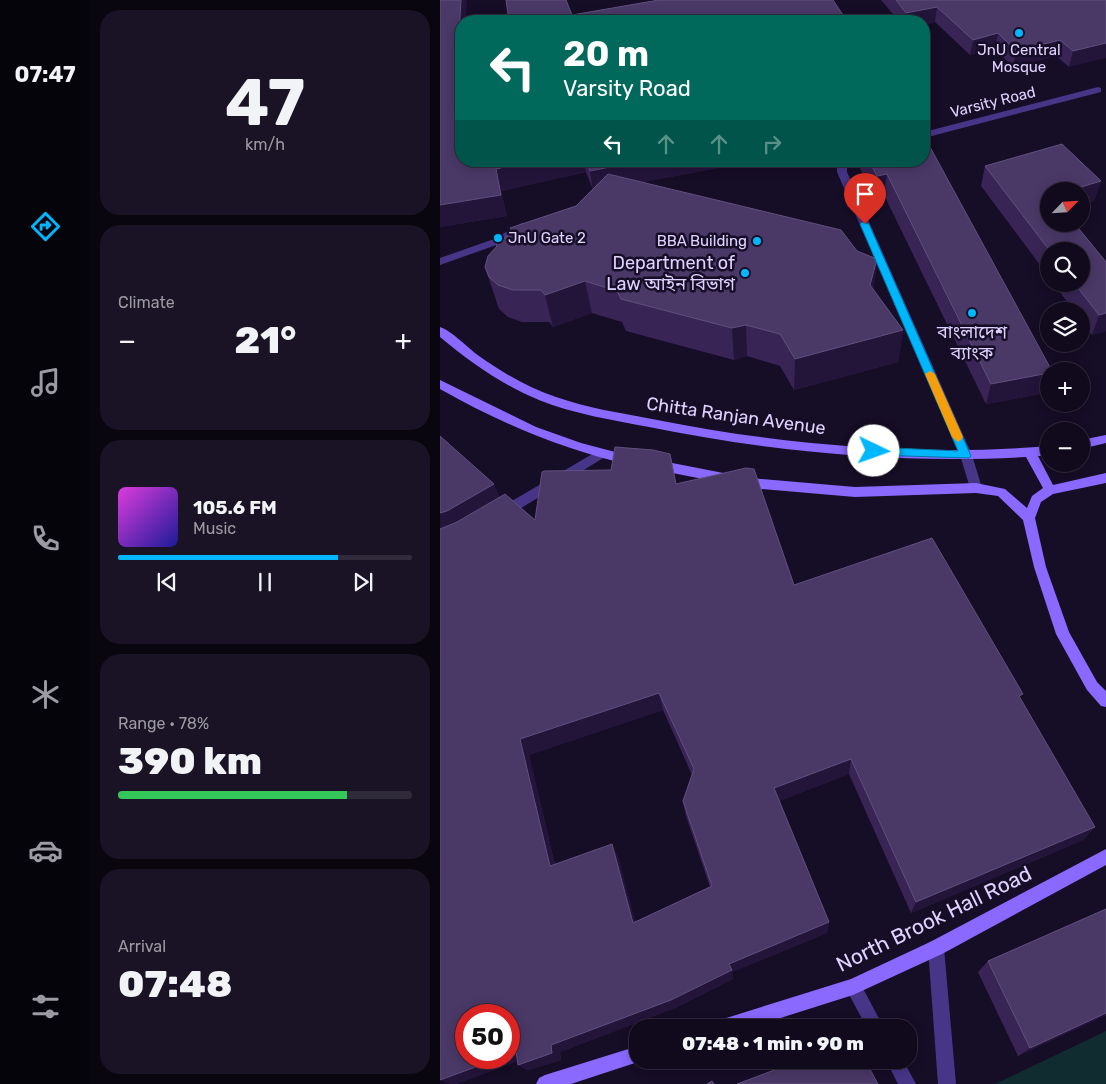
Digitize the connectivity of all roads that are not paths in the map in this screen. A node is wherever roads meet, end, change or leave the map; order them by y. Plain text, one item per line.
1 (1098, 90) dead end
2 (930, 133) edge
3 (842, 167) edge
4 (522, 226) edge
5 (440, 262) edge
6 (440, 331) edge
7 (440, 384) edge
8 (1106, 439) edge
9 (1090, 443) edge
10 (1040, 451) edge
11 (1030, 452) junction
12 (601, 454) junction
13 (966, 456) junction
14 (1106, 478) edge
15 (976, 488) junction
16 (1050, 490) junction
17 (494, 518) edge
18 (1029, 518) junction
19 (1106, 701) edge
20 (1106, 857) edge
21 (936, 948) junction
22 (853, 987) junction
23 (749, 1019) edge
24 (871, 1019) edge
25 (629, 1057) edge
26 (899, 1069) edge
27 (545, 1084) edge
28 (907, 1084) edge
29 (948, 1084) edge

1 - 2 street, Varsity Road
3 - 13 street
4 - 5 street
6 - 13 main road, Chitta Ranjan Avenue
7 - 12 main road
8 - 9 main road
10 - 11 main road, Chitta Ranjan Avenue
11 - 13 main road, Chitta Ranjan Avenue
11 - 16 main road
12 - 15 main road
12 - 17 street
13 - 15 street
14 - 16 main road
15 - 18 main road
16 - 18 main road
18 - 19 main road
20 - 21 main road, North Brook Hall Road
21 - 22 main road, North Brook Hall Road
21 - 29 street
22 - 23 main road, North Brook Hall Road
22 - 24 street
25 - 27 main road
26 - 28 street

